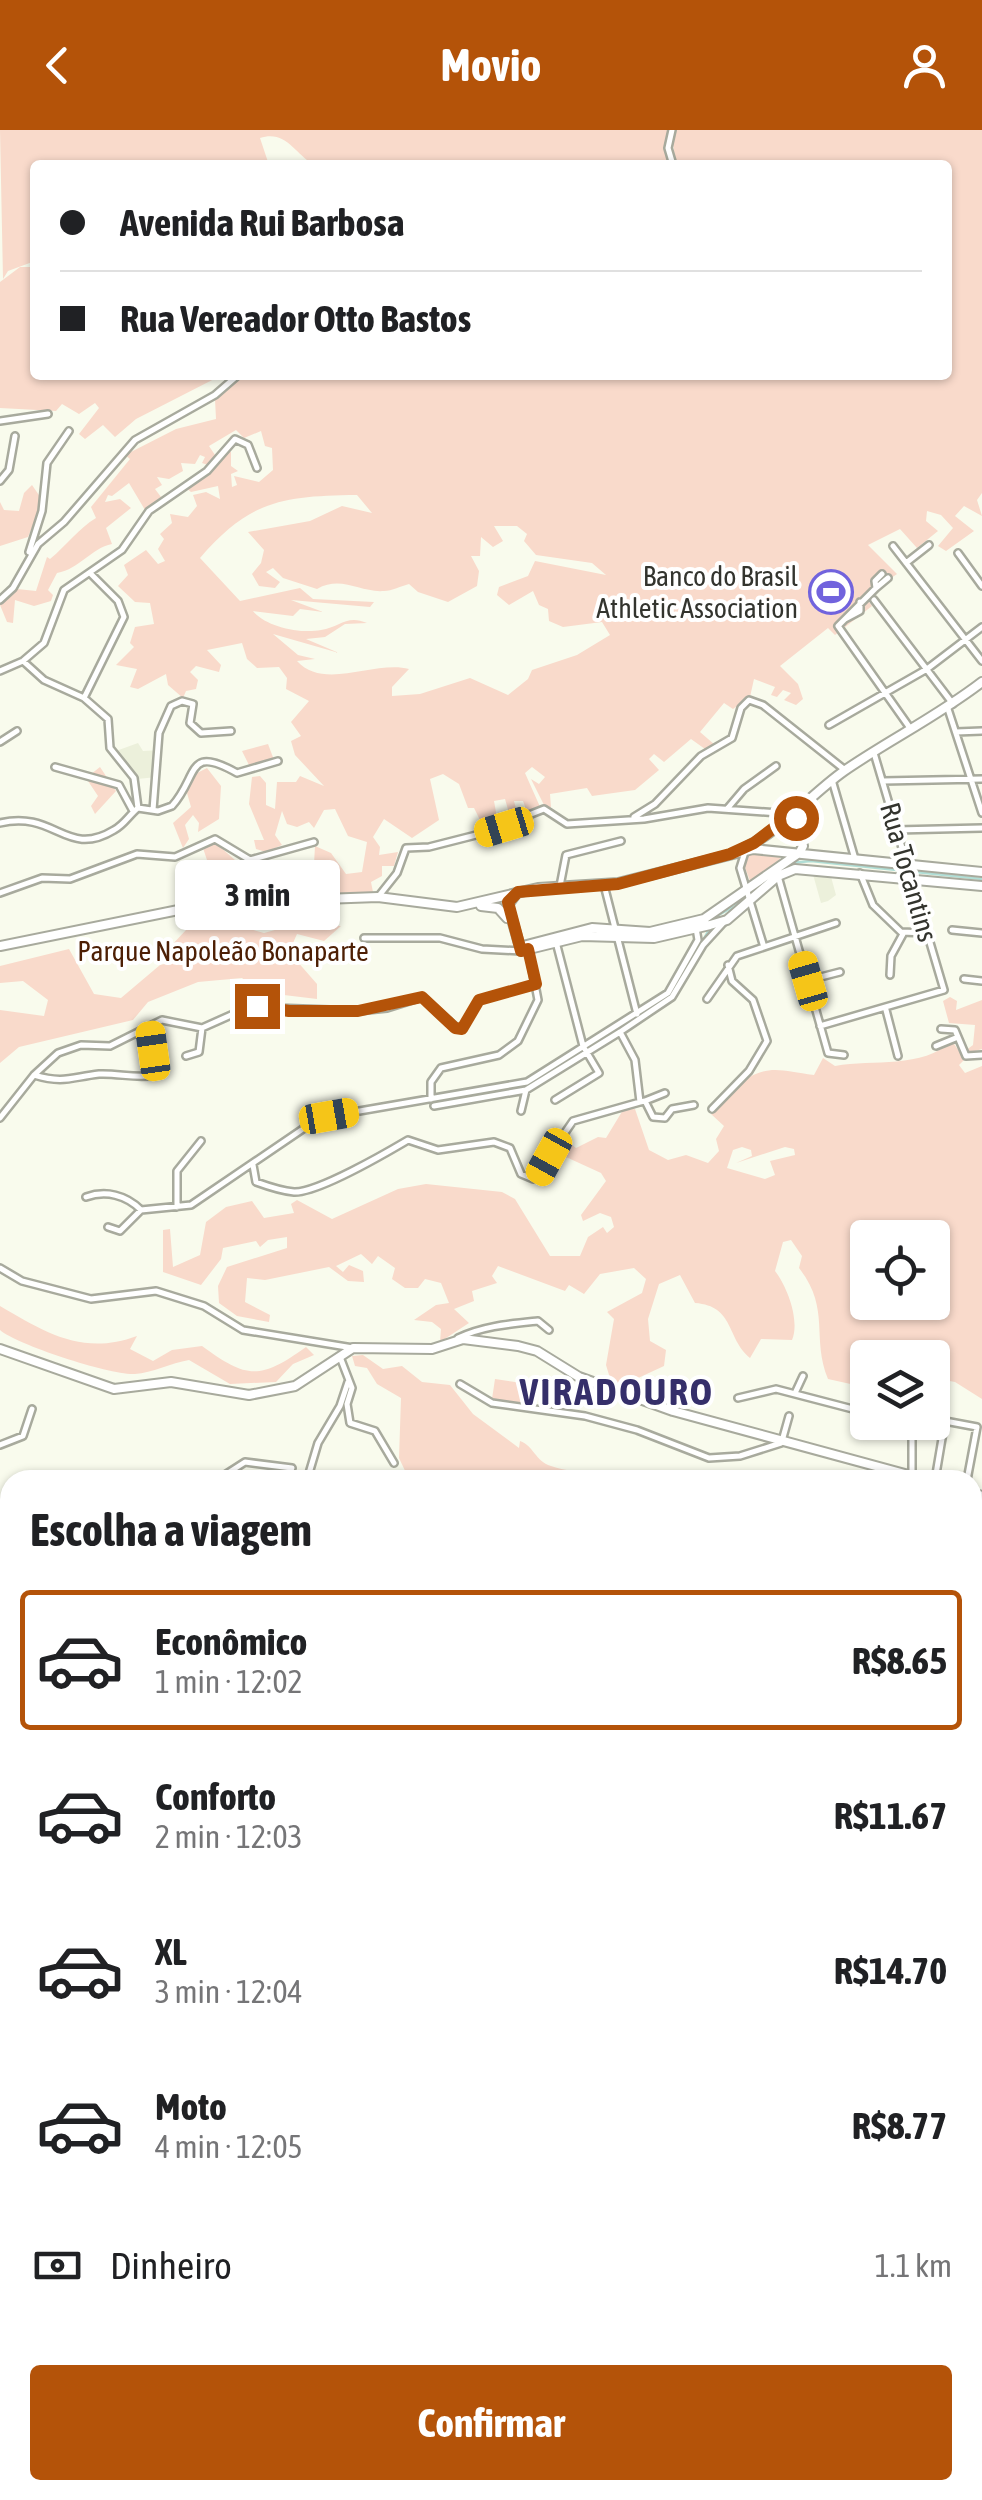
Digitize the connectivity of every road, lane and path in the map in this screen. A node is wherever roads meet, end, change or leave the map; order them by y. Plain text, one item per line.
1 (672, 130) edge
2 (672, 160) edge
3 (232, 380) edge
4 (48, 414) dead end
5 (0, 421) edge
6 (69, 431) dead end
7 (15, 436) dead end
8 (257, 468) dead end
9 (0, 481) edge
10 (928, 544) dead end
11 (893, 546) dead end
12 (958, 553) dead end
13 (28, 556) junction
14 (906, 564) junction
15 (91, 574) junction
16 (885, 576) dead end
17 (982, 586) edge
18 (0, 600) edge
19 (874, 600) dead end
20 (982, 627) edge
21 (966, 640) junction
22 (23, 661) junction
23 (982, 662) edge
24 (927, 669) junction
25 (0, 672) edge
26 (982, 682) edge
27 (884, 691) junction
28 (84, 698) junction
29 (951, 707) junction
30 (829, 724) dead end
31 (912, 730) junction
32 (17, 731) dead end
33 (231, 731) dead end
34 (982, 731) edge
35 (956, 732) junction
36 (0, 742) edge
37 (874, 753) junction
38 (278, 761) dead end
39 (776, 766) dead end
40 (55, 767) dead end
41 (845, 770) junction
42 (971, 779) junction
43 (982, 779) edge
44 (832, 780) junction
45 (883, 781) junction
46 (727, 808) junction
47 (135, 810) junction
48 (153, 810) junction
49 (792, 814) junction
50 (982, 814) edge
51 (631, 820) junction
52 (0, 823) edge
53 (982, 828) edge
54 (896, 830) junction
55 (621, 841) dead end
56 (314, 842) dead end
57 (750, 849) junction
58 (776, 850) junction
59 (732, 852) junction
60 (797, 854) junction
61 (855, 859) junction
62 (781, 862) junction
63 (908, 871) junction
64 (982, 872) edge
65 (860, 874) junction
66 (778, 876) junction
67 (604, 885) junction
68 (560, 886) junction
69 (982, 886) edge
70 (765, 888) junction
71 (747, 890) junction
72 (518, 892) junction
73 (0, 893) edge
74 (378, 897) junction
75 (750, 901) junction
76 (726, 920) junction
77 (510, 921) junction
78 (836, 923) dead end
79 (696, 928) junction
80 (952, 930) dead end
81 (617, 933) junction
82 (796, 933) junction
83 (927, 933) junction
84 (982, 933) edge
85 (903, 934) junction
86 (364, 938) dead end
87 (556, 942) junction
88 (762, 944) junction
89 (522, 948) junction
90 (0, 949) edge
91 (728, 965) junction
92 (840, 972) dead end
93 (890, 975) dead end
94 (964, 979) dead end
95 (808, 981) junction
96 (982, 981) edge
97 (536, 984) junction
98 (707, 999) dead end
99 (886, 1010) junction
100 (637, 1014) junction
101 (820, 1026) junction
102 (150, 1027) junction
103 (202, 1028) junction
104 (941, 1029) dead end
105 (614, 1032) junction
106 (958, 1037) junction
107 (936, 1046) dead end
108 (586, 1048) junction
109 (844, 1055) dead end
110 (982, 1055) edge
111 (186, 1056) dead end
112 (898, 1056) dead end
113 (34, 1074) junction
114 (526, 1090) junction
115 (665, 1093) dead end
116 (555, 1100) dead end
117 (643, 1101) junction
118 (432, 1103) junction
119 (694, 1105) dead end
120 (712, 1109) dead end
121 (521, 1111) dead end
122 (0, 1117) edge
123 (201, 1141) dead end
124 (253, 1165) junction
125 (86, 1197) dead end
126 (177, 1207) junction
127 (141, 1210) junction
128 (108, 1227) dead end
129 (0, 1268) edge
130 (548, 1330) dead end
131 (456, 1340) junction
132 (352, 1348) junction
133 (0, 1349) edge
134 (340, 1354) junction
135 (803, 1376) dead end
136 (348, 1382) junction
137 (460, 1384) dead end
138 (795, 1392) junction
139 (738, 1398) dead end
140 (850, 1408) edge
141 (32, 1409) dead end
142 (789, 1416) dead end
143 (764, 1436) junction
144 (912, 1440) edge
145 (784, 1441) junction
146 (0, 1444) edge
147 (763, 1447) junction
148 (394, 1463) dead end
149 (292, 1468) dead end
150 (234, 1470) edge
151 (310, 1470) edge
152 (886, 1470) edge
153 (914, 1470) edge
154 (937, 1470) edge
155 (969, 1470) edge

1 - 2 street
3 - 13 street
4 - 5 street
6 - 13 street
7 - 9 street
8 - 15 street
10 - 14 street
11 - 14 street
12 - 17 street
13 - 18 street
14 - 21 street
15 - 22 street
15 - 28 street
16 - 27 street
19 - 24 street
20 - 21 street
21 - 23 street
21 - 24 street
22 - 25 street
22 - 28 street
24 - 27 street
24 - 29 street
26 - 29 main road
27 - 30 street
27 - 31 street
28 - 47 street
29 - 31 main road
29 - 35 street
31 - 37 main road
32 - 36 street
33 - 48 street
34 - 35 street
35 - 42 street
37 - 41 main road
37 - 45 street, Rua Tocantins
38 - 48 street
39 - 46 street
40 - 47 street
41 - 44 main road
41 - 51 street
42 - 43 street
42 - 45 street
42 - 50 street
44 - 49 main road
44 - 61 street
45 - 54 street, Rua Tocantins
46 - 49 street
46 - 51 street
47 - 48 street
47 - 52 street
49 - 59 main road
49 - 60 main road
51 - 74 street
53 - 54 street
54 - 63 street, Rua Tocantins
55 - 68 street
56 - 73 street
57 - 58 main road
57 - 59 main road
57 - 71 street
58 - 60 main road
58 - 62 main road
59 - 67 main road
60 - 61 main road
60 - 62 main road
61 - 63 main road
62 - 71 main road
63 - 64 main road
63 - 65 main road
63 - 69 main road
63 - 83 street, Rua Tocantins
65 - 66 main road
65 - 85 street
66 - 70 main road
66 - 82 street
67 - 68 main road
67 - 81 street
68 - 72 main road
70 - 71 main road
70 - 75 main road
71 - 75 street
71 - 81 main road
72 - 74 main road
72 - 77 main road
74 - 90 main road
75 - 76 main road
75 - 88 street
76 - 79 main road
76 - 105 street
77 - 89 main road
77 - 90 main road
78 - 82 street
79 - 81 main road
79 - 100 street
80 - 84 street
81 - 87 main road
81 - 89 main road
81 - 100 street
82 - 88 street
82 - 95 street
83 - 85 street
83 - 99 street, Rua Tocantins
85 - 93 street
86 - 89 street
87 - 89 main road
87 - 108 street
88 - 91 street
89 - 97 street
91 - 98 street
91 - 120 street
92 - 95 street
94 - 96 street
95 - 101 street
97 - 103 street
97 - 118 street
99 - 101 street
99 - 112 street
100 - 105 street
101 - 109 street
102 - 103 street
102 - 113 street
102 - 113 street
103 - 111 street
104 - 106 street
105 - 108 street
105 - 108 street
105 - 117 street
106 - 107 street
106 - 110 street
108 - 114 street
108 - 116 street
108 - 118 street
113 - 122 street
114 - 118 street
114 - 121 street
115 - 117 street
117 - 119 street
117 - 124 street
118 - 124 street
123 - 126 street
124 - 126 street
125 - 127 street
126 - 127 street
127 - 128 street
129 - 132 street
130 - 131 street
131 - 132 main road
131 - 143 main road
132 - 134 main road
133 - 134 main road
134 - 136 street
135 - 138 street
136 - 148 street
136 - 151 street
137 - 147 street
138 - 139 street
138 - 140 street
141 - 146 street
142 - 145 street
143 - 145 main road
143 - 147 street
144 - 153 street
145 - 147 street
145 - 152 main road
149 - 150 street
154 - 155 street

